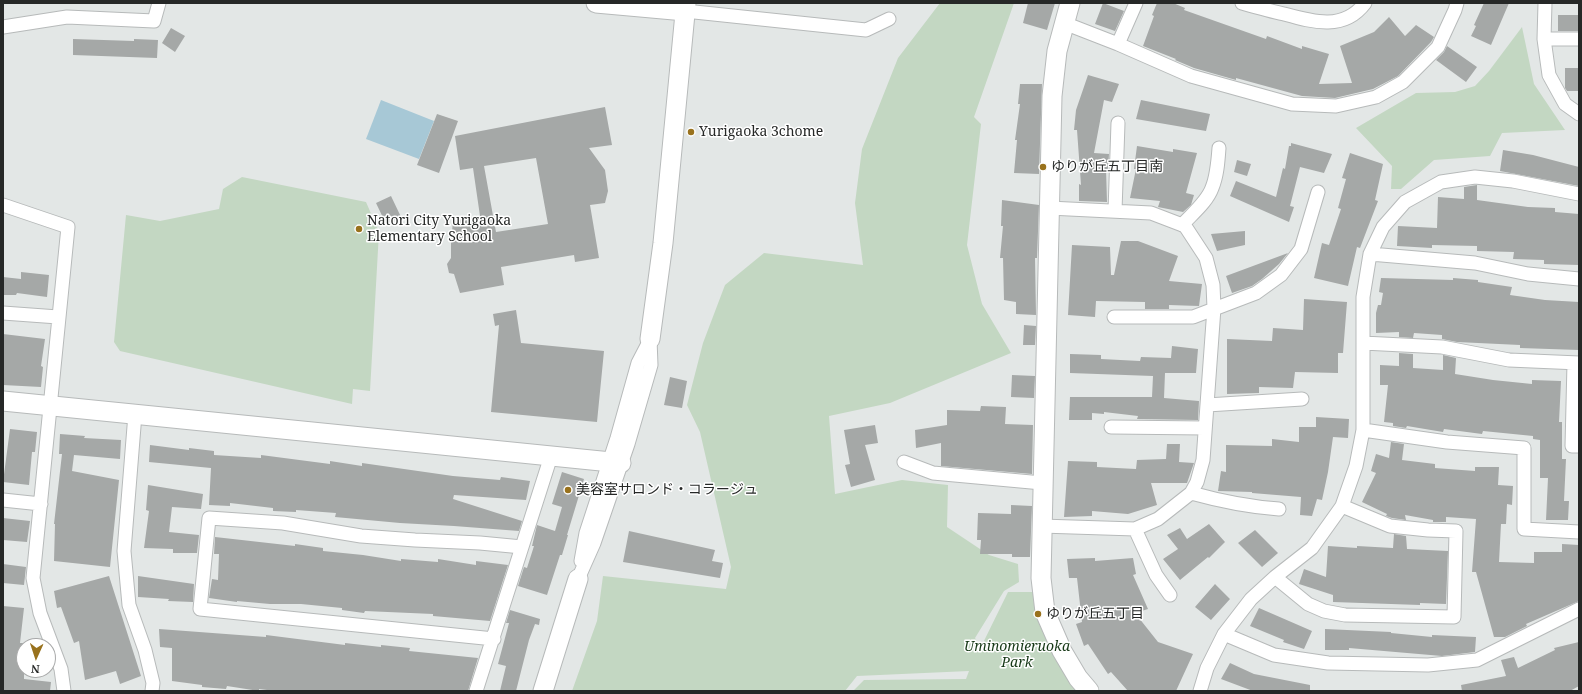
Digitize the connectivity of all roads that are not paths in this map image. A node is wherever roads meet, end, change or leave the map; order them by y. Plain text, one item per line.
1 (159, 3) edge
2 (596, 3) edge
3 (1070, 3) edge
4 (1136, 3) edge
5 (1242, 3) edge
6 (1364, 3) edge
7 (1457, 3) edge
8 (1545, 3) edge
9 (685, 7) edge
10 (890, 19) dead end
11 (1064, 23) junction
12 (3, 27) edge
13 (1544, 39) junction
14 (1579, 39) edge
15 (1118, 44) junction
16 (1579, 114) edge
17 (1118, 123) dead end
18 (1219, 148) dead end
19 (1318, 192) dead end
20 (1579, 194) edge
21 (3, 205) edge
22 (1049, 208) junction
23 (1115, 211) junction
24 (1182, 225) junction
25 (1370, 254) junction
26 (1579, 279) edge
27 (1214, 308) junction
28 (3, 313) edge
29 (58, 317) junction
30 (1114, 317) dead end
31 (650, 340) joint
32 (1363, 343) junction
33 (1576, 363) edge
34 (1302, 399) dead end
35 (3, 401) edge
36 (50, 406) junction
37 (1207, 406) junction
38 (135, 414) junction
39 (1111, 426) dead end
40 (1205, 428) junction
41 (1363, 430) junction
42 (1579, 446) edge
43 (552, 456) junction
44 (615, 462) junction
45 (904, 462) dead end
46 (1042, 483) junction
47 (1191, 493) junction
48 (3, 500) edge
49 (41, 504) junction
50 (1342, 506) junction
51 (1279, 510) dead end
52 (1041, 526) junction
53 (1134, 528) junction
54 (1579, 532) edge
55 (522, 547) junction
56 (1275, 577) junction
57 (578, 579) joint
58 (1170, 595) dead end
59 (1579, 609) edge
60 (1224, 634) junction
61 (494, 638) junction
62 (64, 691) edge
63 (152, 691) edge
64 (476, 691) edge
65 (543, 691) edge
66 (1089, 691) edge
67 (1200, 691) edge

1 - 12 street
2 - 9 street
3 - 11 street
4 - 15 street
5 - 6 street
7 - 15 street
8 - 13 street
9 - 10 street
9 - 31 street
11 - 15 street
11 - 22 street
13 - 14 street
13 - 16 street
17 - 23 street
18 - 24 street
19 - 27 street
20 - 25 street
21 - 29 street
22 - 23 street
22 - 46 street
23 - 24 street
24 - 27 street
25 - 26 street
25 - 32 street
27 - 30 street
27 - 37 street
28 - 29 street
29 - 36 street
31 - 44 street
32 - 33 street
32 - 41 street
33 - 42 street
34 - 37 street
35 - 36 street
36 - 38 street
36 - 49 street
37 - 40 street
38 - 43 street
38 - 63 street
39 - 40 street
40 - 47 street
41 - 50 street
41 - 54 street
43 - 44 street
43 - 55 street
44 - 57 street
45 - 46 street
46 - 52 street
47 - 51 street
47 - 53 street
48 - 49 street
49 - 62 street
50 - 56 street
50 - 56 street
52 - 53 street
52 - 66 street
53 - 58 street
55 - 61 street
55 - 61 street
56 - 60 street
57 - 65 street
59 - 60 street
60 - 67 street
61 - 64 street

